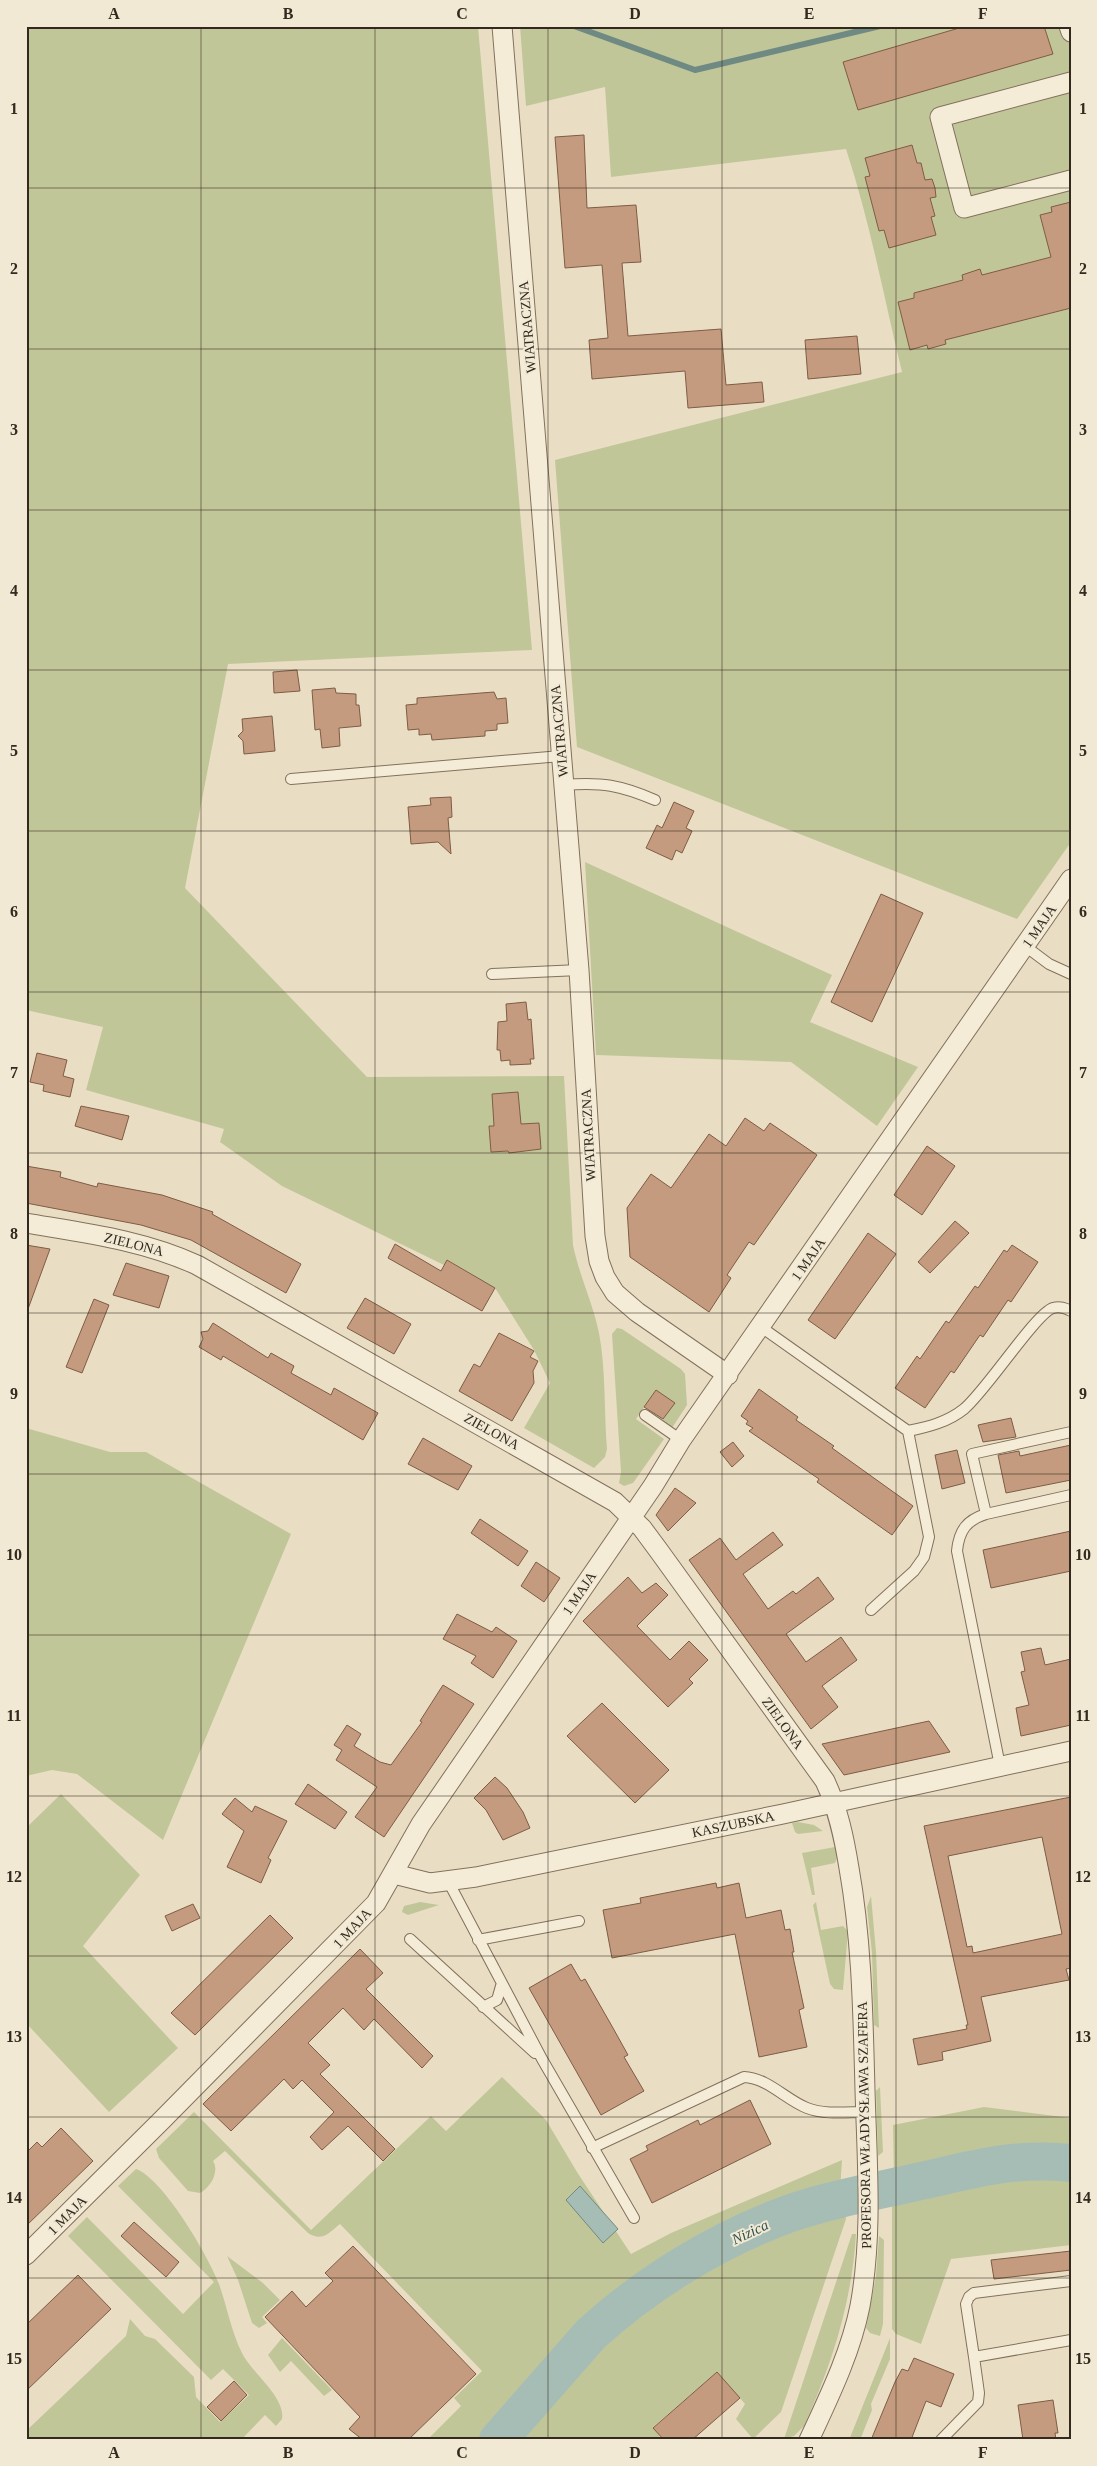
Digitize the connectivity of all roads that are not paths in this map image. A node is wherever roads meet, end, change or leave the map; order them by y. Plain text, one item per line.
1 (502, 26) edge
2 (1069, 26) edge
3 (1071, 32) edge
4 (1071, 82) edge
5 (1071, 180) edge
6 (561, 756) junction
7 (291, 779) dead end
8 (564, 785) junction
9 (655, 800) dead end
10 (1071, 879) edge
11 (1025, 946) junction
12 (578, 970) junction
13 (492, 974) dead end
14 (1071, 974) edge
15 (26, 1223) edge
16 (1071, 1311) edge
17 (761, 1327) junction
18 (728, 1375) junction
19 (645, 1415) dead end
20 (908, 1430) junction
21 (1071, 1432) edge
22 (681, 1440) junction
23 (1071, 1495) edge
24 (986, 1514) junction
25 (631, 1517) junction
26 (872, 1610) dead end
27 (1071, 1751) edge
28 (1000, 1766) junction
29 (834, 1802) junction
30 (394, 1874) junction
31 (448, 1881) junction
32 (578, 1921) dead end
33 (410, 1939) dead end
34 (478, 1940) junction
35 (501, 1986) junction
36 (483, 2007) junction
37 (542, 2059) junction
38 (866, 2112) junction
39 (592, 2148) junction
40 (634, 2218) dead end
41 (26, 2255) edge
42 (1071, 2281) edge
43 (1071, 2340) edge
44 (974, 2357) junction
45 (809, 2440) edge
46 (941, 2440) edge

1 - 6 street, WIATRACZNA
2 - 3 street
4 - 5 street
6 - 7 lane
6 - 8 street, WIATRACZNA
8 - 9 lane
8 - 12 street, WIATRACZNA
10 - 11 street, 1 MAJA
11 - 14 lane
11 - 17 street, 1 MAJA
12 - 13 lane
12 - 18 street, WIATRACZNA
15 - 25 street, ZIELONA
16 - 20 lane
17 - 18 street, 1 MAJA
17 - 20 lane
18 - 22 street, 1 MAJA
19 - 22 lane
20 - 26 lane
21 - 24 lane
22 - 25 street, 1 MAJA
23 - 24 lane
24 - 28 lane
25 - 29 street, ZIELONA
25 - 30 street, 1 MAJA
27 - 28 street, KASZUBSKA
28 - 29 street, KASZUBSKA
29 - 31 street, KASZUBSKA
29 - 38 street, PROFESORA WŁADYSŁAWA SZAFERA
30 - 31 street, KASZUBSKA
30 - 41 street, 1 MAJA
31 - 34 lane
32 - 34 lane
33 - 36 lane
34 - 35 lane
35 - 36 lane
35 - 37 lane
36 - 37 lane
37 - 39 lane
38 - 39 lane
38 - 45 street, PROFESORA WŁADYSŁAWA SZAFERA
39 - 40 lane
42 - 44 lane
43 - 44 lane
44 - 46 lane

